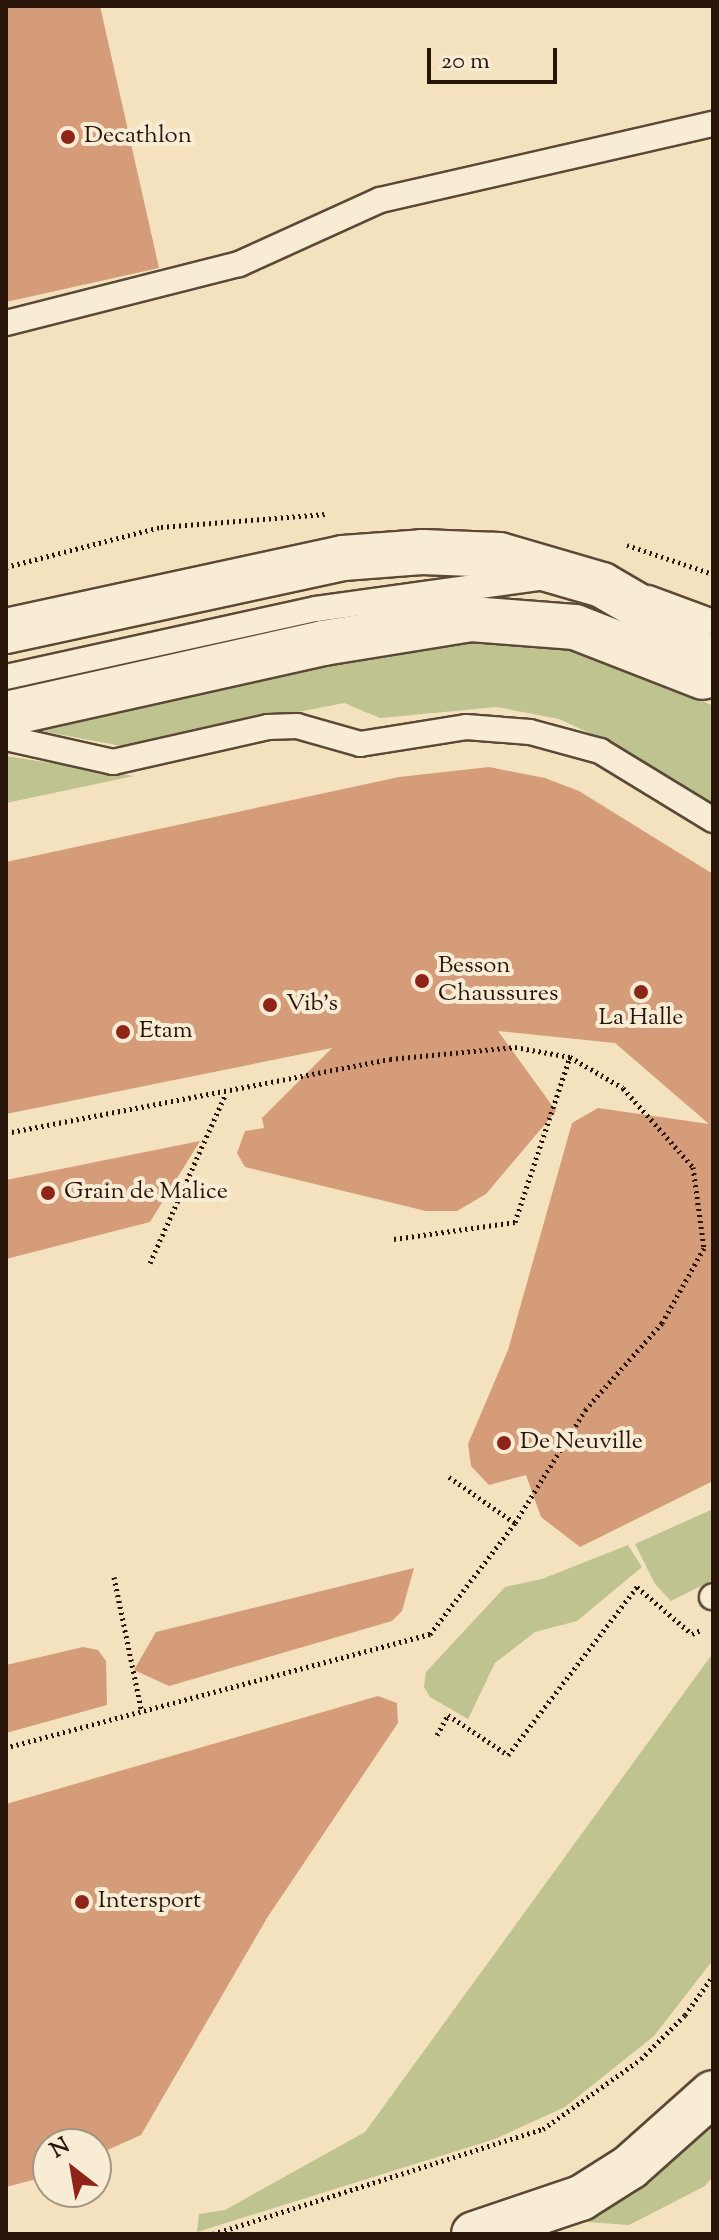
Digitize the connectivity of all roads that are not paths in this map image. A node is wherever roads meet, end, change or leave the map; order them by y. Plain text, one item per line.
1 (713, 124) edge
2 (6, 323) edge
3 (602, 585) junction
4 (713, 622) edge
5 (6, 631) edge
6 (713, 664) edge
7 (6, 677) edge
8 (713, 681) edge
9 (6, 714) edge
10 (6, 738) edge
11 (713, 820) edge
12 (713, 2093) edge
13 (474, 2234) edge

1 - 2 lane
3 - 4 lane
3 - 5 street
3 - 6 street
3 - 7 lane
8 - 9 street
10 - 11 lane
12 - 13 street

